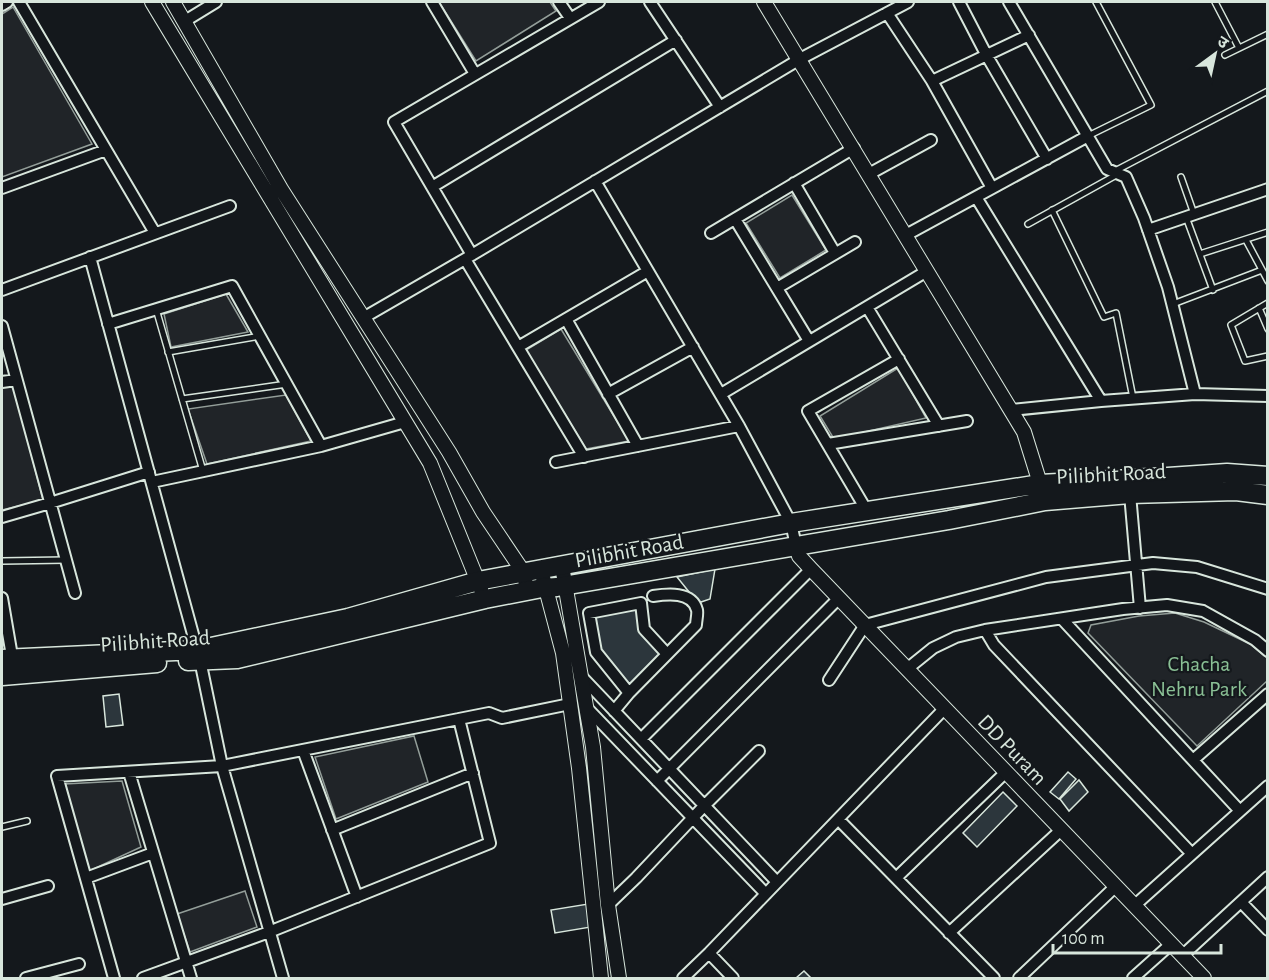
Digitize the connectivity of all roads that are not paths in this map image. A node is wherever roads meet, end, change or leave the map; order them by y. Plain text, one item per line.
1 (7, 2) edge
2 (19, 2) edge
3 (152, 2) edge
4 (173, 2) edge
5 (216, 2) edge
6 (432, 2) edge
7 (559, 2) edge
8 (599, 2) edge
9 (650, 2) edge
10 (764, 2) edge
11 (908, 2) edge
12 (959, 2) edge
13 (1009, 2) edge
14 (1096, 2) edge
15 (1216, 2) edge
16 (2, 5) edge
17 (887, 13) junction
18 (570, 18) junction
19 (185, 21) junction
20 (1268, 34) edge
21 (1029, 35) junction
22 (676, 40) junction
23 (1239, 48) junction
24 (1226, 55) dead end
25 (987, 56) junction
26 (800, 59) junction
27 (474, 74) junction
28 (932, 81) junction
29 (1268, 91) edge
30 (720, 107) junction
31 (1088, 136) junction
32 (931, 140) dead end
33 (854, 148) junction
34 (106, 150) junction
35 (1047, 159) junction
36 (1116, 173) junction
37 (869, 174) junction
38 (1181, 177) dead end
39 (595, 182) junction
40 (794, 183) junction
41 (2, 188) edge
42 (432, 188) junction
43 (993, 188) junction
44 (1267, 191) edge
45 (976, 196) junction
46 (230, 206) dead end
47 (1052, 210) junction
48 (1190, 215) junction
49 (735, 219) junction
50 (1028, 224) dead end
51 (1148, 230) junction
52 (1268, 232) edge
53 (155, 233) junction
54 (711, 233) dead end
55 (906, 235) junction
56 (1246, 240) junction
57 (855, 242) dead end
58 (835, 253) junction
59 (1200, 254) junction
60 (90, 257) junction
61 (468, 257) junction
62 (1262, 270) junction
63 (648, 271) junction
64 (927, 271) junction
65 (1268, 281) edge
66 (777, 288) junction
67 (2, 290) edge
68 (1213, 290) junction
69 (1268, 303) edge
70 (1173, 304) junction
71 (867, 307) junction
72 (1259, 308) junction
73 (156, 309) junction
74 (363, 318) junction
75 (566, 319) junction
76 (108, 324) junction
77 (2, 326) edge
78 (1268, 329) edge
79 (260, 336) junction
80 (809, 342) junction
81 (518, 347) junction
82 (693, 347) junction
83 (168, 352) junction
84 (1268, 356) edge
85 (899, 359) junction
86 (16, 380) junction
87 (2, 382) edge
88 (287, 384) junction
89 (608, 394) junction
90 (721, 394) junction
91 (1195, 394) junction
92 (1268, 396) edge
93 (1133, 398) junction
94 (182, 399) junction
95 (1101, 401) junction
96 (1012, 410) junction
97 (405, 422) junction
98 (967, 422) dead end
99 (739, 426) junction
100 (939, 426) junction
101 (828, 444) junction
102 (321, 446) junction
103 (638, 446) junction
104 (584, 457) junction
105 (556, 462) dead end
106 (202, 471) junction
107 (1268, 476) edge
108 (151, 477) junction
109 (1043, 492) junction
110 (1130, 494) junction
111 (1268, 495) edge
112 (50, 503) junction
113 (867, 511) junction
114 (2, 517) edge
115 (791, 523) junction
116 (796, 546) junction
117 (66, 560) junction
118 (2, 561) edge
119 (562, 566) junction
120 (1136, 566) junction
121 (811, 569) junction
122 (533, 571) junction
123 (478, 581) junction
124 (565, 586) junction
125 (546, 588) junction
126 (1268, 589) edge
127 (527, 591) junction
128 (75, 593) dead end
129 (653, 596) dead end
130 (2, 597) edge
131 (839, 598) junction
132 (485, 599) junction
133 (1140, 608) junction
134 (1062, 619) junction
135 (865, 626) junction
136 (985, 630) junction
137 (1268, 651) edge
138 (668, 654) junction
139 (198, 655) junction
140 (8, 667) edge
141 (907, 669) junction
142 (582, 677) junction
143 (829, 680) dead end
144 (629, 693) junction
145 (1268, 694) edge
146 (570, 704) junction
147 (587, 708) junction
148 (945, 708) junction
149 (614, 711) junction
150 (459, 719) junction
151 (640, 739) junction
152 (303, 750) junction
153 (759, 751) dead end
154 (1193, 760) junction
155 (222, 766) junction
156 (669, 769) junction
157 (129, 771) junction
158 (473, 772) junction
159 (1005, 772) junction
160 (657, 781) junction
161 (1268, 786) edge
162 (704, 806) junction
163 (1240, 811) junction
164 (693, 818) junction
165 (838, 819) junction
166 (27, 821) dead end
167 (2, 827) edge
168 (332, 830) junction
169 (1061, 830) junction
170 (153, 853) junction
171 (1192, 854) junction
172 (1268, 877) edge
173 (86, 878) junction
174 (896, 878) junction
175 (777, 882) junction
176 (48, 886) dead end
177 (1116, 886) junction
178 (766, 894) junction
179 (357, 897) junction
180 (2, 899) edge
181 (1241, 902) junction
182 (608, 905) junction
183 (1134, 906) junction
184 (1268, 930) edge
185 (269, 932) junction
186 (949, 933) junction
187 (1171, 944) junction
188 (709, 953) junction
189 (1182, 956) junction
190 (187, 962) junction
191 (79, 964) dead end
192 (26, 978) edge
193 (114, 978) edge
194 (143, 978) edge
195 (191, 978) edge
196 (283, 978) edge
197 (601, 978) edge
198 (619, 978) edge
199 (683, 978) edge
200 (733, 978) edge
201 (994, 978) edge
202 (1019, 978) edge
203 (1133, 978) edge
204 (1204, 978) edge

1 - 16 street
2 - 34 street
3 - 97 street
4 - 19 street
5 - 19 street
6 - 27 street
7 - 18 street
8 - 18 street
9 - 22 street
10 - 26 street
11 - 17 street
12 - 25 street
13 - 21 street
14 - 31 lane
15 - 23 lane
17 - 26 street
17 - 28 street
18 - 27 street
19 - 74 street
20 - 23 lane
21 - 25 street
21 - 31 street
22 - 30 street
22 - 42 street
23 - 24 lane
25 - 28 street
25 - 35 street
26 - 30 street
26 - 33 street
27 - 42 street
28 - 43 street
29 - 36 lane
30 - 39 street
31 - 35 street
31 - 36 street
32 - 37 street
33 - 37 street
33 - 40 street
34 - 41 street
34 - 53 street
35 - 43 street
36 - 47 lane
36 - 51 street
37 - 55 street
38 - 48 lane
39 - 61 street
39 - 63 street
40 - 49 street
40 - 58 street
42 - 61 street
43 - 45 street
44 - 48 street
45 - 55 street
45 - 95 street
46 - 53 street
47 - 50 lane
47 - 93 lane
48 - 51 street
48 - 59 lane
49 - 54 street
49 - 66 street
51 - 70 street
52 - 56 lane
53 - 60 street
55 - 64 street
56 - 59 lane
56 - 62 lane
57 - 58 street
58 - 66 street
59 - 68 lane
60 - 67 street
60 - 76 street
61 - 74 street
61 - 81 street
62 - 65 lane
62 - 68 lane
63 - 75 street
63 - 82 street
64 - 71 street
64 - 96 street
66 - 80 street
68 - 70 lane
69 - 72 lane
70 - 91 street
71 - 80 street
71 - 85 street
72 - 78 lane
72 - 84 lane
73 - 76 street
73 - 79 street
73 - 83 lane
74 - 122 street
75 - 81 street
75 - 89 street
76 - 108 street
77 - 86 street
79 - 83 lane
79 - 88 street
80 - 90 street
81 - 104 street
82 - 89 street
82 - 90 street
83 - 94 lane
85 - 100 street
85 - 101 street
86 - 87 street
86 - 112 street
88 - 94 lane
88 - 102 street
89 - 103 street
90 - 99 street
91 - 92 street
91 - 93 street
93 - 95 street
94 - 106 lane
95 - 96 street
96 - 109 street
97 - 102 street
97 - 123 street
98 - 100 street
99 - 103 street
99 - 115 street
100 - 101 street
101 - 113 street
102 - 106 street
103 - 104 street
104 - 105 street
106 - 108 street
107 - 109 highway
108 - 112 street
108 - 139 street
109 - 110 highway, Pilibhit Road
109 - 113 highway
109 - 116 highway, Pilibhit Road
110 - 111 highway, Pilibhit Road
110 - 120 street
112 - 114 street
112 - 117 street
113 - 115 highway
115 - 116 street
115 - 119 highway
116 - 121 street, DD Puram
116 - 124 highway, Pilibhit Road
117 - 118 lane
117 - 128 street
119 - 122 highway
119 - 124 street
120 - 126 street
120 - 133 street
120 - 135 street
121 - 131 street, DD Puram
121 - 151 street
122 - 123 highway
122 - 125 street
122 - 127 street
123 - 132 street
123 - 139 highway
124 - 125 highway, Pilibhit Road
124 - 142 street
125 - 127 highway, Pilibhit Road
125 - 146 street
127 - 132 highway, Pilibhit Road
129 - 138 street
130 - 140 street
131 - 135 street, DD Puram
131 - 156 street
132 - 139 highway, Pilibhit Road
133 - 134 street
133 - 137 street
134 - 136 street
134 - 154 street
135 - 141 street, DD Puram
135 - 143 street
136 - 141 street
136 - 171 street
138 - 144 street
138 - 144 street
139 - 140 highway, Pilibhit Road
139 - 155 street
141 - 148 street, DD Puram
142 - 147 street
142 - 149 street
144 - 149 street
145 - 154 street
146 - 150 street
146 - 197 street
147 - 160 street
147 - 182 street
148 - 159 street, DD Puram
148 - 165 street
149 - 151 street
150 - 152 street
150 - 158 street
151 - 156 street
152 - 155 street
152 - 168 street
153 - 162 street
154 - 163 street
155 - 157 street
155 - 185 street
156 - 160 street
156 - 162 street
157 - 170 street
157 - 173 street
158 - 168 street
158 - 179 street
159 - 169 street, DD Puram
159 - 174 street
160 - 164 street
161 - 163 street
162 - 164 street
162 - 175 street
163 - 171 street
164 - 178 street
164 - 182 street
165 - 174 street
165 - 175 street
166 - 167 lane
168 - 179 street
169 - 177 street, DD Puram
169 - 186 street
170 - 173 street
170 - 190 street
171 - 183 street
172 - 181 street
173 - 193 street
174 - 186 street
175 - 178 street
176 - 180 street
177 - 183 street, DD Puram
177 - 202 street
178 - 188 street
179 - 185 street
181 - 184 street
181 - 189 street
182 - 198 street
183 - 187 street, DD Puram
185 - 190 street
185 - 196 street
186 - 201 street
187 - 189 street, DD Puram
187 - 203 street
188 - 199 street
188 - 200 street
189 - 204 street, DD Puram
190 - 194 street
190 - 195 street
191 - 192 street

